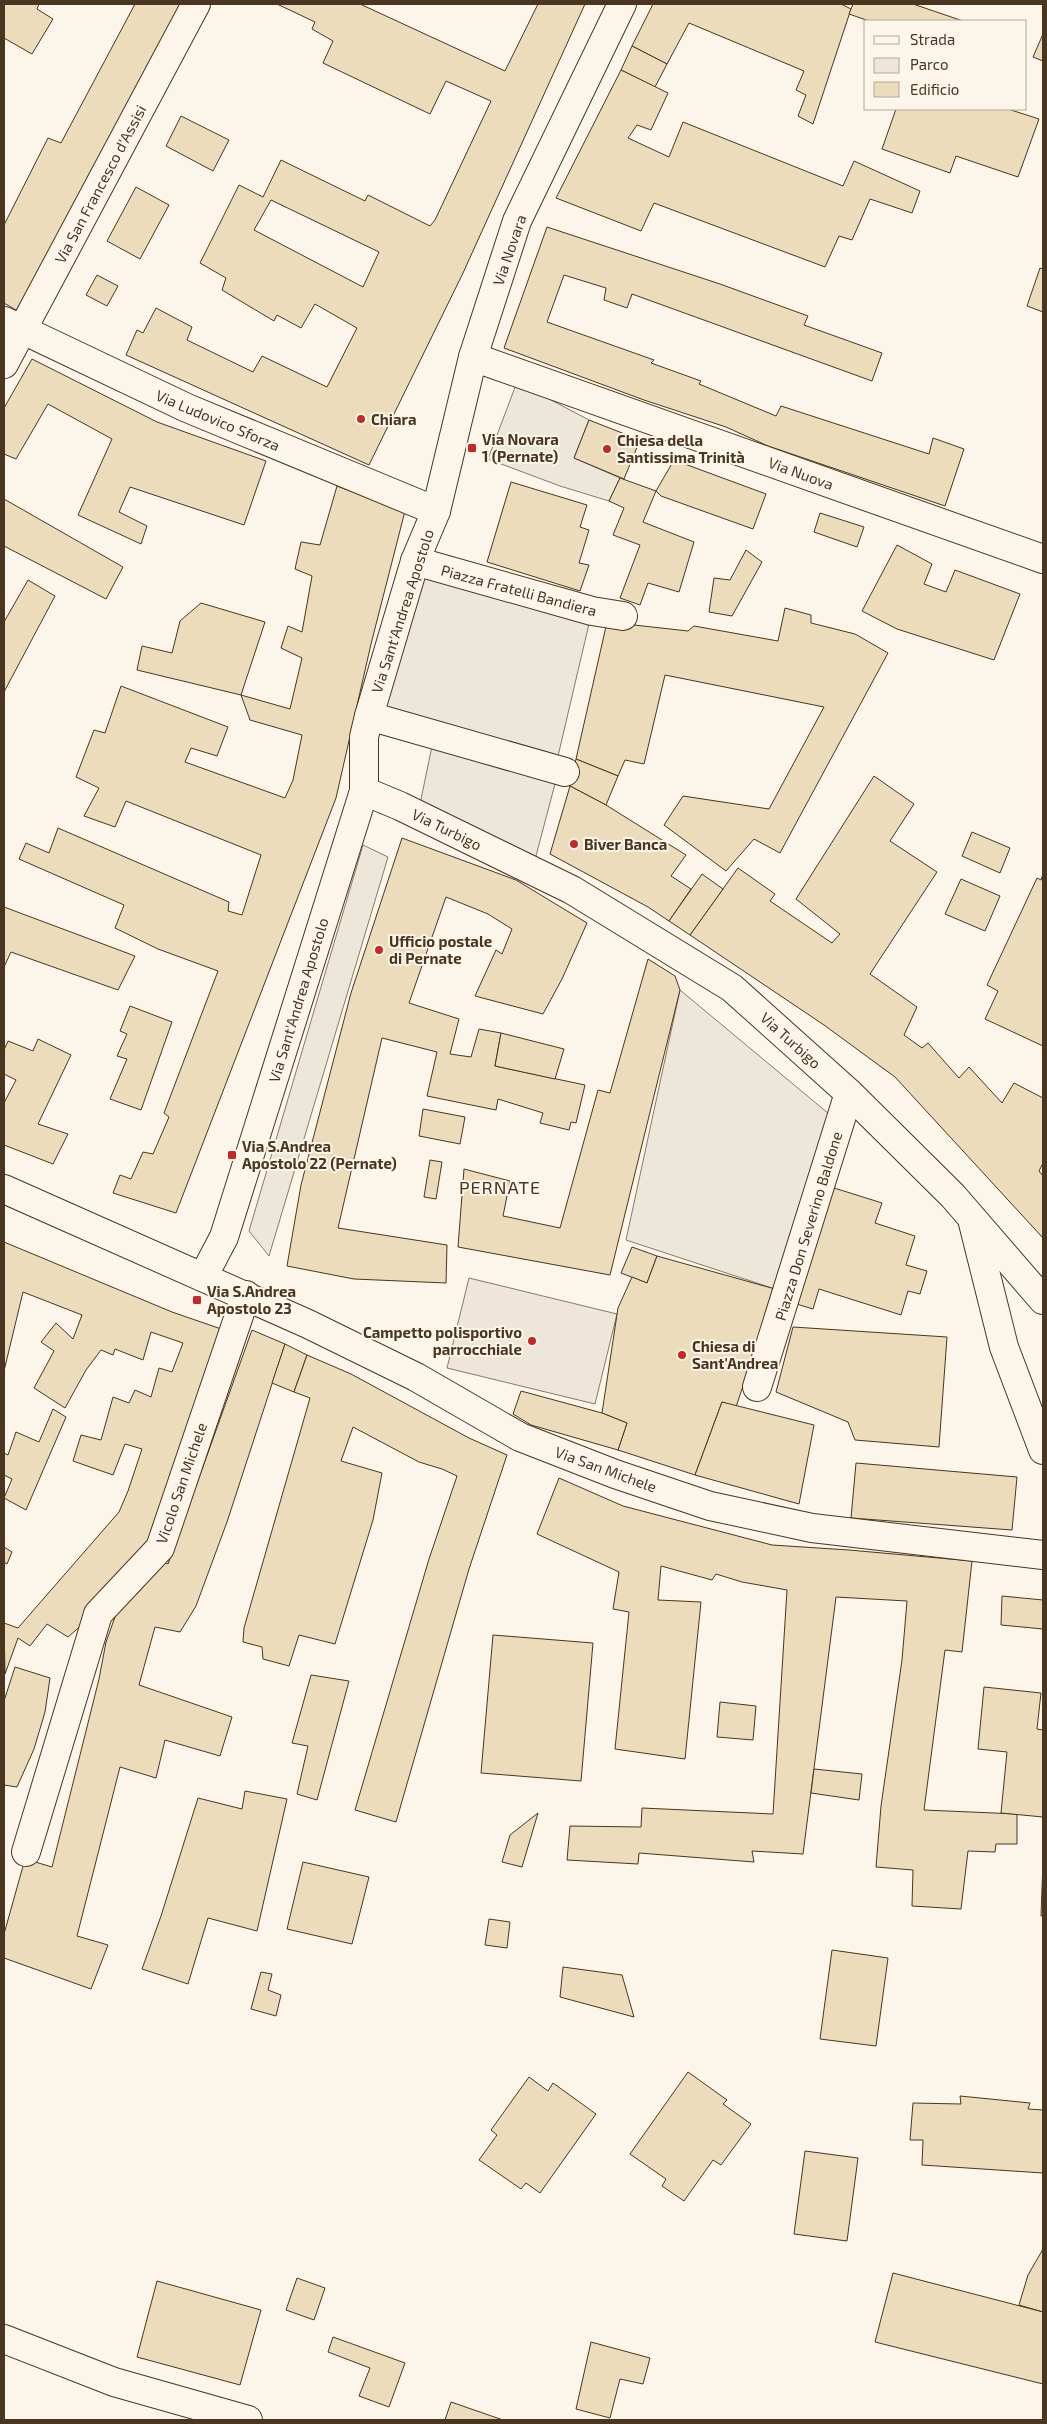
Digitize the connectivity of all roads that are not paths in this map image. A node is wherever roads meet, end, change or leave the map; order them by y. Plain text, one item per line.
1 (196, 4) edge
2 (622, 4) edge
3 (12, 326) edge
4 (473, 357) junction
5 (4, 364) edge
6 (436, 511) junction
7 (1043, 559) edge
8 (415, 562) junction
9 (623, 616) dead end
10 (369, 716) junction
11 (565, 772) dead end
12 (364, 791) junction
13 (849, 1093) junction
14 (4, 1188) edge
15 (972, 1220) junction
16 (204, 1277) junction
17 (246, 1295) junction
18 (1043, 1300) edge
19 (757, 1387) dead end
20 (1043, 1450) edge
21 (1043, 1556) edge
22 (26, 1852) dead end
23 (4, 2339) edge
24 (248, 2420) edge

1 - 3 street, Via San Francesco d'Assisi
2 - 4 street, Via Novara
3 - 5 street, Via San Francesco d'Assisi
3 - 6 street, Via Ludovico Sforza
4 - 6 street, Via Novara
4 - 7 street, Via Nuova
6 - 8 street, Via Sant'Andrea Apostolo
8 - 9 street, Piazza Fratelli Bandiera
8 - 10 street, Via Sant'Andrea Apostolo
10 - 11 street
10 - 12 street, Via Sant'Andrea Apostolo
12 - 13 street, Via Turbigo
12 - 16 street, Via Sant'Andrea Apostolo
13 - 15 street, Via Turbigo
13 - 19 street, Piazza Don Severino Baldone
14 - 16 street
15 - 18 street
15 - 20 street, Via Turbigo
16 - 17 street, Via San Michele
17 - 21 street, Via San Michele
17 - 22 street, Vicolo San Michele
23 - 24 street

